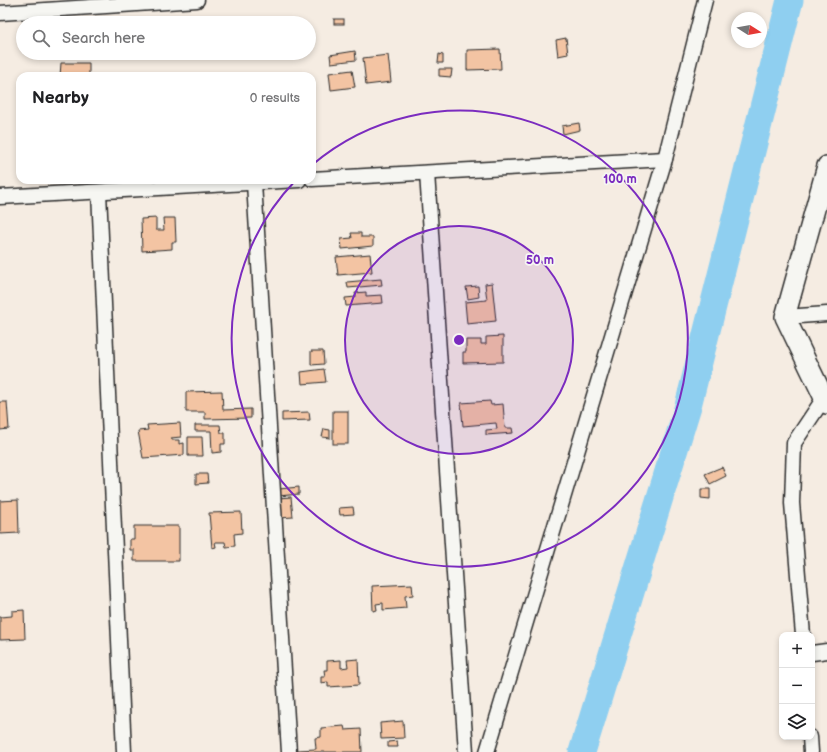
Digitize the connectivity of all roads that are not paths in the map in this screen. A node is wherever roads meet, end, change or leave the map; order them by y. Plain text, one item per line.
1 (197, 0) edge
2 (705, 0) edge
3 (85, 4) edge
4 (0, 12) edge
5 (665, 159) junction
6 (827, 166) edge
7 (427, 173) junction
8 (316, 179) edge
9 (237, 184) edge
10 (254, 184) edge
11 (99, 192) junction
12 (0, 197) edge
13 (827, 314) edge
14 (785, 316) junction
15 (826, 401) edge
16 (803, 632) edge
17 (827, 651) edge
18 (815, 653) edge
19 (810, 740) edge
20 (124, 752) edge
21 (289, 752) edge
22 (466, 752) edge
23 (487, 752) edge
24 (810, 752) edge

1 - 3 street
2 - 5 street
3 - 4 street
5 - 7 street
5 - 23 street
6 - 14 street
7 - 8 street
7 - 22 street
9 - 11 street
10 - 21 street
11 - 12 street
11 - 20 street
13 - 14 street
14 - 15 street
15 - 16 street
17 - 18 street
19 - 24 street

